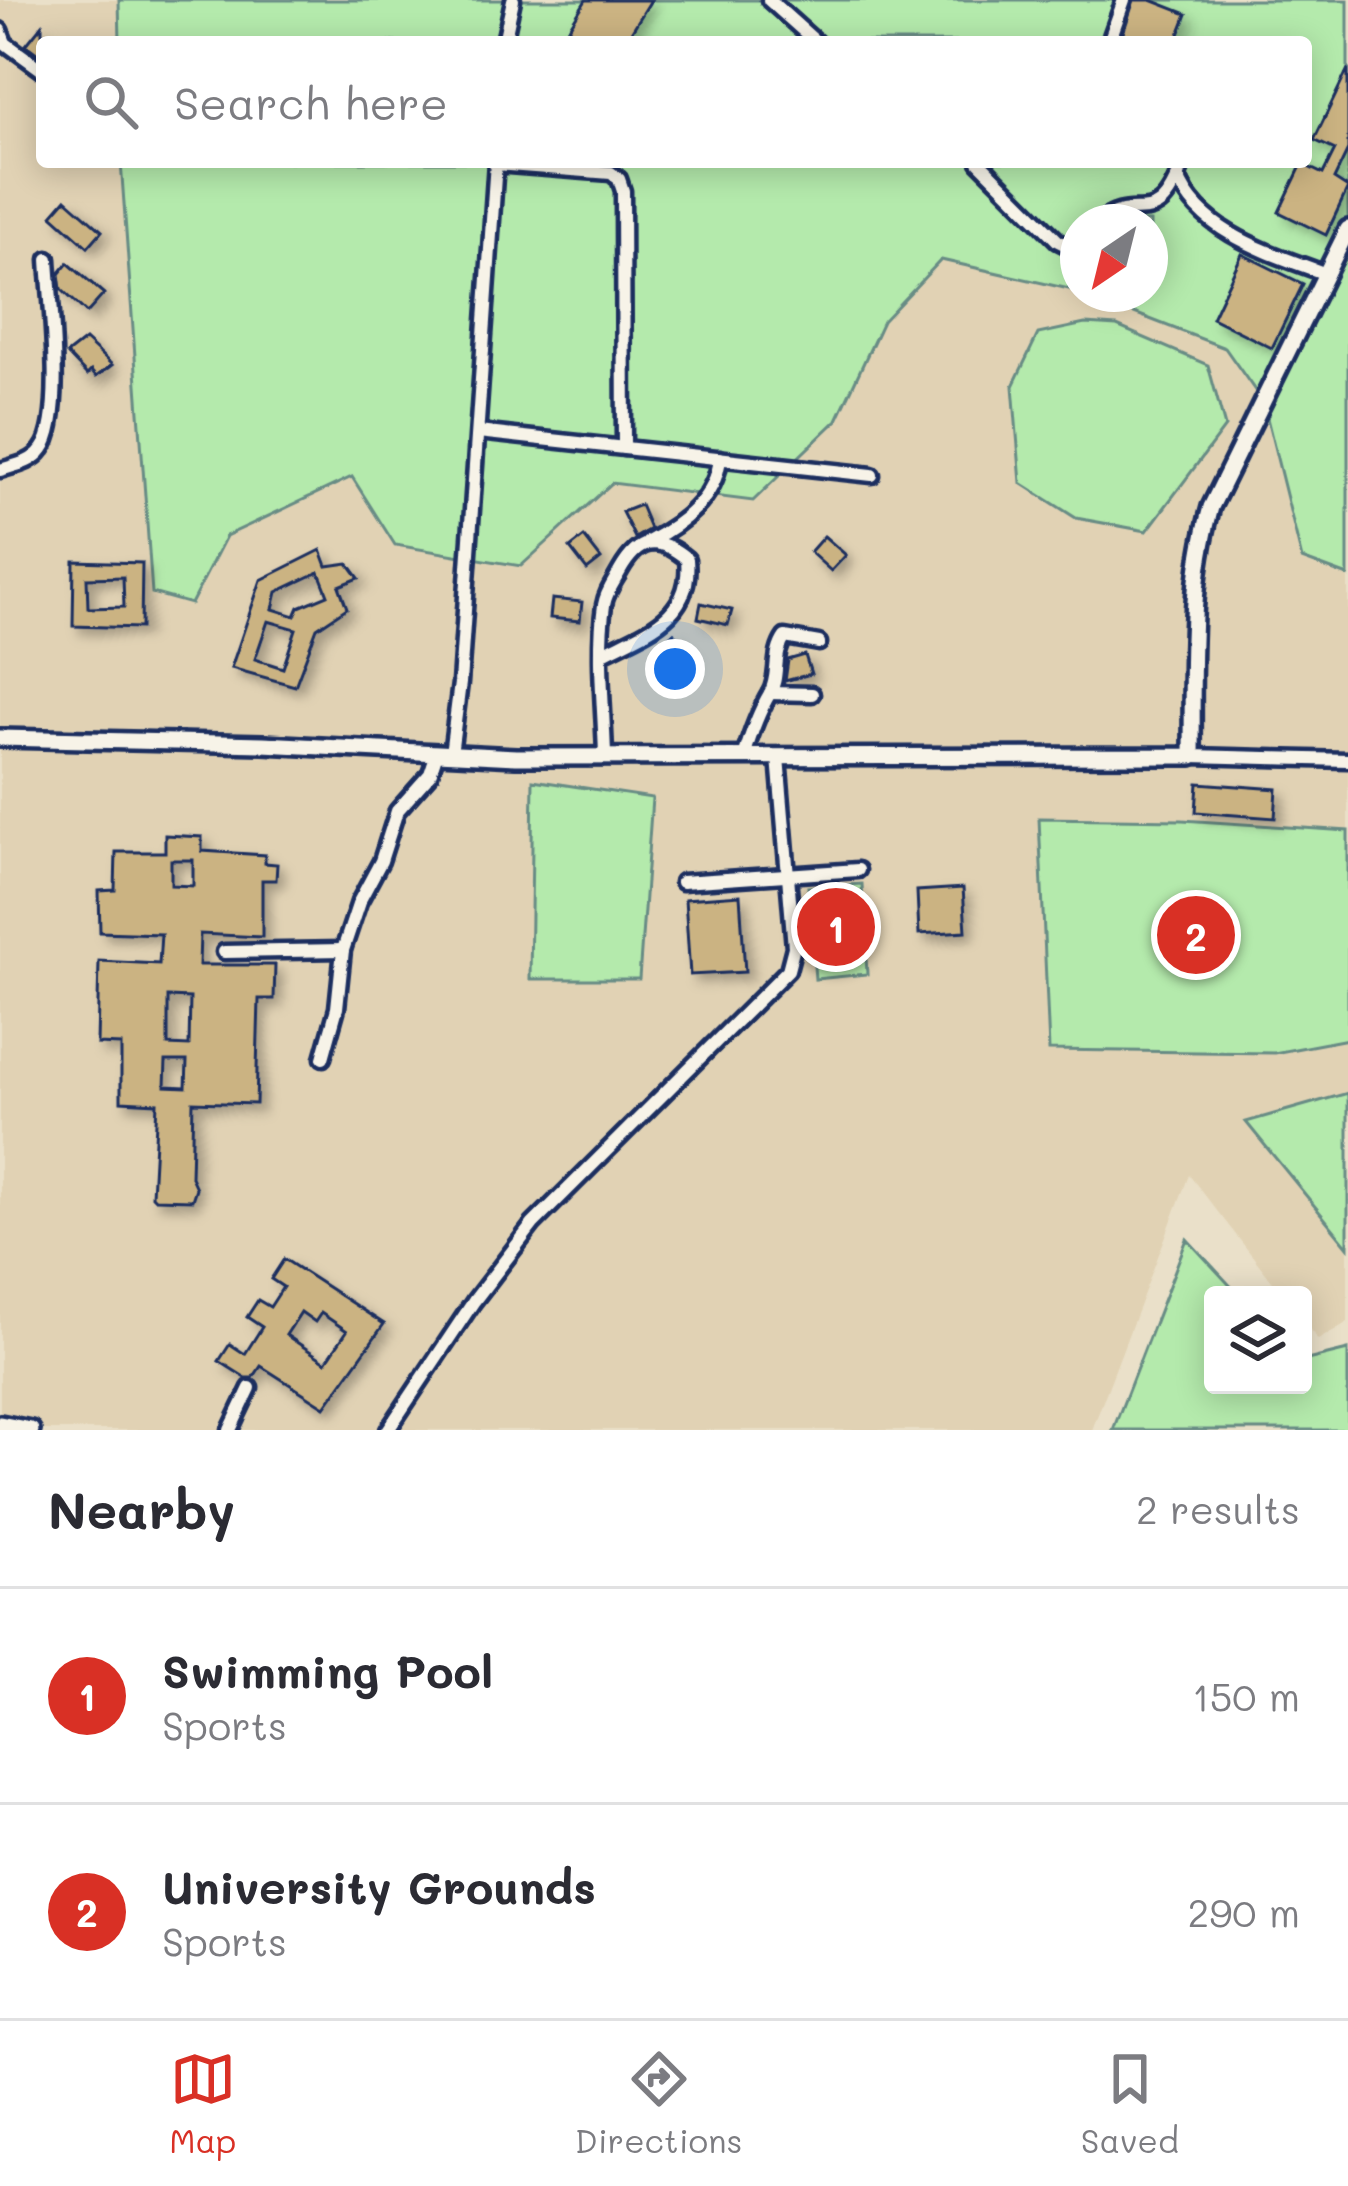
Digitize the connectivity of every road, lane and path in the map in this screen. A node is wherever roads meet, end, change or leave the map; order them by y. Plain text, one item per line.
1 (513, 0) edge
2 (770, 0) edge
3 (1124, 0) edge
4 (505, 36) edge
5 (809, 36) edge
6 (1111, 36) edge
7 (2, 40) edge
8 (36, 66) edge
9 (496, 168) edge
10 (554, 168) edge
11 (986, 168) edge
12 (1181, 168) edge
13 (1178, 177) junction
14 (1161, 204) edge
15 (1348, 229) edge
16 (1060, 243) edge
17 (48, 259) dead end
18 (1326, 274) junction
19 (478, 432) junction
20 (624, 448) junction
21 (720, 458) junction
22 (0, 470) edge
23 (872, 475) dead end
24 (647, 542) junction
25 (819, 643) dead end
26 (603, 652) junction
27 (770, 693) junction
28 (812, 694) dead end
29 (0, 738) edge
30 (444, 753) junction
31 (1192, 756) junction
32 (605, 757) junction
33 (744, 757) junction
34 (778, 757) junction
35 (1348, 760) edge
36 (858, 870) dead end
37 (788, 875) junction
38 (682, 882) dead end
39 (343, 950) junction
40 (224, 952) dead end
41 (323, 1058) dead end
42 (250, 1388) dead end
43 (0, 1424) edge
44 (31, 1430) edge
45 (230, 1430) edge
46 (388, 1430) edge

1 - 4 street
2 - 5 street
3 - 6 street
7 - 8 street
9 - 19 street
10 - 20 street
11 - 16 street
12 - 13 street
13 - 14 street
13 - 18 street
15 - 18 street
17 - 22 street
18 - 31 street
19 - 20 street
19 - 30 street
20 - 21 street
21 - 23 street
21 - 24 street
24 - 26 street
24 - 26 street
25 - 27 street
26 - 32 street
27 - 28 street
27 - 33 street
29 - 30 street
30 - 32 street
30 - 39 street
31 - 34 street
31 - 35 street
32 - 33 street
33 - 34 street
34 - 37 street
36 - 37 street
37 - 38 street
37 - 46 street
39 - 40 street
39 - 41 street
42 - 45 street
43 - 44 street

